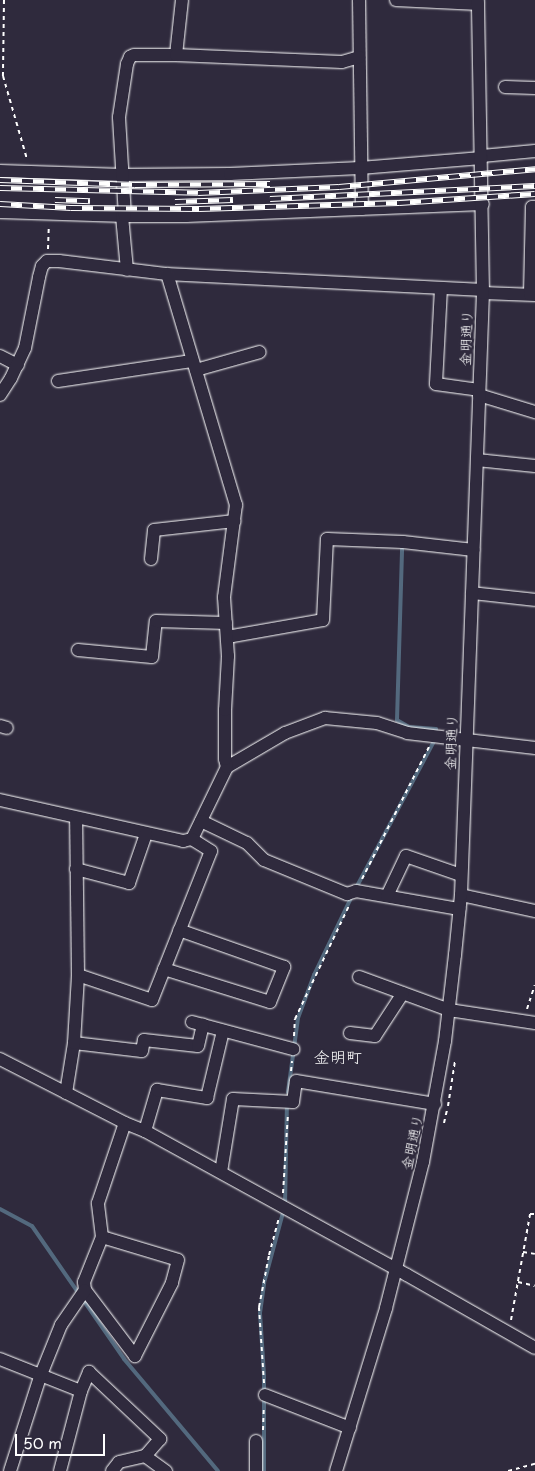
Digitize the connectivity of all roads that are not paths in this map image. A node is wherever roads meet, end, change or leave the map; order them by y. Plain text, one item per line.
1 (182, 0) edge
2 (360, 0) edge
3 (396, 0) edge
4 (478, 2) edge
5 (176, 56) junction
6 (359, 57) junction
7 (505, 87) dead end
8 (535, 88) edge
9 (535, 151) edge
10 (482, 157) junction
11 (360, 168) junction
12 (0, 171) edge
13 (123, 175) junction
14 (482, 204) junction
15 (535, 207) edge
16 (362, 209) junction
17 (0, 212) edge
18 (124, 216) junction
19 (127, 270) junction
20 (167, 274) junction
21 (441, 288) junction
22 (483, 291) junction
23 (532, 294) edge
24 (260, 352) dead end
25 (0, 356) edge
26 (18, 365) junction
27 (194, 366) junction
28 (58, 381) dead end
29 (479, 393) junction
30 (0, 395) edge
31 (535, 412) edge
32 (477, 460) junction
33 (535, 466) edge
34 (234, 521) junction
35 (474, 550) junction
36 (151, 559) dead end
37 (472, 593) junction
38 (535, 600) edge
39 (226, 623) junction
40 (227, 637) junction
41 (78, 650) dead end
42 (466, 740) junction
43 (535, 748) edge
44 (227, 767) junction
45 (0, 800) edge
46 (76, 818) junction
47 (201, 821) junction
48 (146, 834) junction
49 (192, 839) junction
50 (76, 869) junction
51 (461, 875) junction
52 (461, 895) junction
53 (387, 896) junction
54 (459, 908) junction
55 (535, 911) edge
56 (179, 930) junction
57 (164, 969) junction
58 (78, 975) junction
59 (359, 977) dead end
60 (403, 994) junction
61 (450, 1010) junction
62 (531, 1018) edge
63 (223, 1031) junction
64 (350, 1033) dead end
65 (74, 1043) junction
66 (293, 1050) dead end
67 (0, 1059) edge
68 (66, 1094) junction
69 (435, 1104) junction
70 (125, 1124) junction
71 (145, 1131) junction
72 (221, 1172) junction
73 (102, 1237) junction
74 (396, 1269) junction
75 (85, 1290) junction
76 (535, 1348) edge
77 (0, 1359) edge
78 (40, 1377) junction
79 (81, 1392) junction
80 (265, 1395) dead end
81 (350, 1428) junction
82 (256, 1441) dead end
83 (145, 1456) junction
84 (10, 1471) edge
85 (60, 1471) edge
86 (112, 1471) edge
87 (166, 1471) edge
88 (256, 1471) edge
89 (336, 1471) edge

1 - 5 street
2 - 6 street
3 - 4 street
4 - 10 street, 金明通り
5 - 6 street
5 - 13 street
6 - 11 street
7 - 8 street
9 - 10 street
10 - 11 street
10 - 14 street, 金明通り
11 - 13 street
11 - 16 street
12 - 13 street
13 - 18 street
14 - 16 street
14 - 22 street, 金明通り
15 - 23 street
16 - 18 street
17 - 18 street
18 - 19 street
19 - 20 street
19 - 26 street
20 - 21 street
20 - 27 street
21 - 22 street
21 - 29 street
22 - 23 street
22 - 29 street, 金明通り
24 - 27 street
25 - 26 street
26 - 30 street
27 - 28 street
27 - 34 street
29 - 31 street
29 - 32 street, 金明通り
32 - 33 street
32 - 35 street, 金明通り
34 - 36 street
34 - 39 street
35 - 37 street, 金明通り
35 - 40 street
37 - 38 street
37 - 42 street, 金明通り
39 - 40 street
39 - 41 street
40 - 44 street
42 - 43 street
42 - 44 street
42 - 51 street, 金明通り
44 - 47 street
45 - 46 street
46 - 48 street
46 - 50 street
47 - 49 street
47 - 53 street
48 - 49 street
48 - 50 street
49 - 56 street
50 - 58 street
51 - 52 street, 金明通り
51 - 53 street
52 - 54 street, 金明通り
52 - 55 street
53 - 54 street
54 - 61 street, 金明通り
56 - 57 street
56 - 57 street
57 - 58 street
58 - 65 street
59 - 60 street
60 - 61 street
60 - 64 street
61 - 62 street
61 - 69 street, 金明通り
63 - 65 street
63 - 66 street
63 - 71 street
65 - 68 street
67 - 68 street
68 - 70 street
69 - 72 street
69 - 74 street, 金明通り
70 - 71 street
70 - 73 street
71 - 72 street
72 - 74 street
73 - 75 street
73 - 75 street
74 - 76 street
74 - 81 street, 金明通り
75 - 78 street
77 - 78 street
78 - 79 street
78 - 84 street
79 - 83 street
79 - 85 street
80 - 81 street
81 - 89 street, 金明通り
82 - 88 street
83 - 86 street
83 - 87 street

